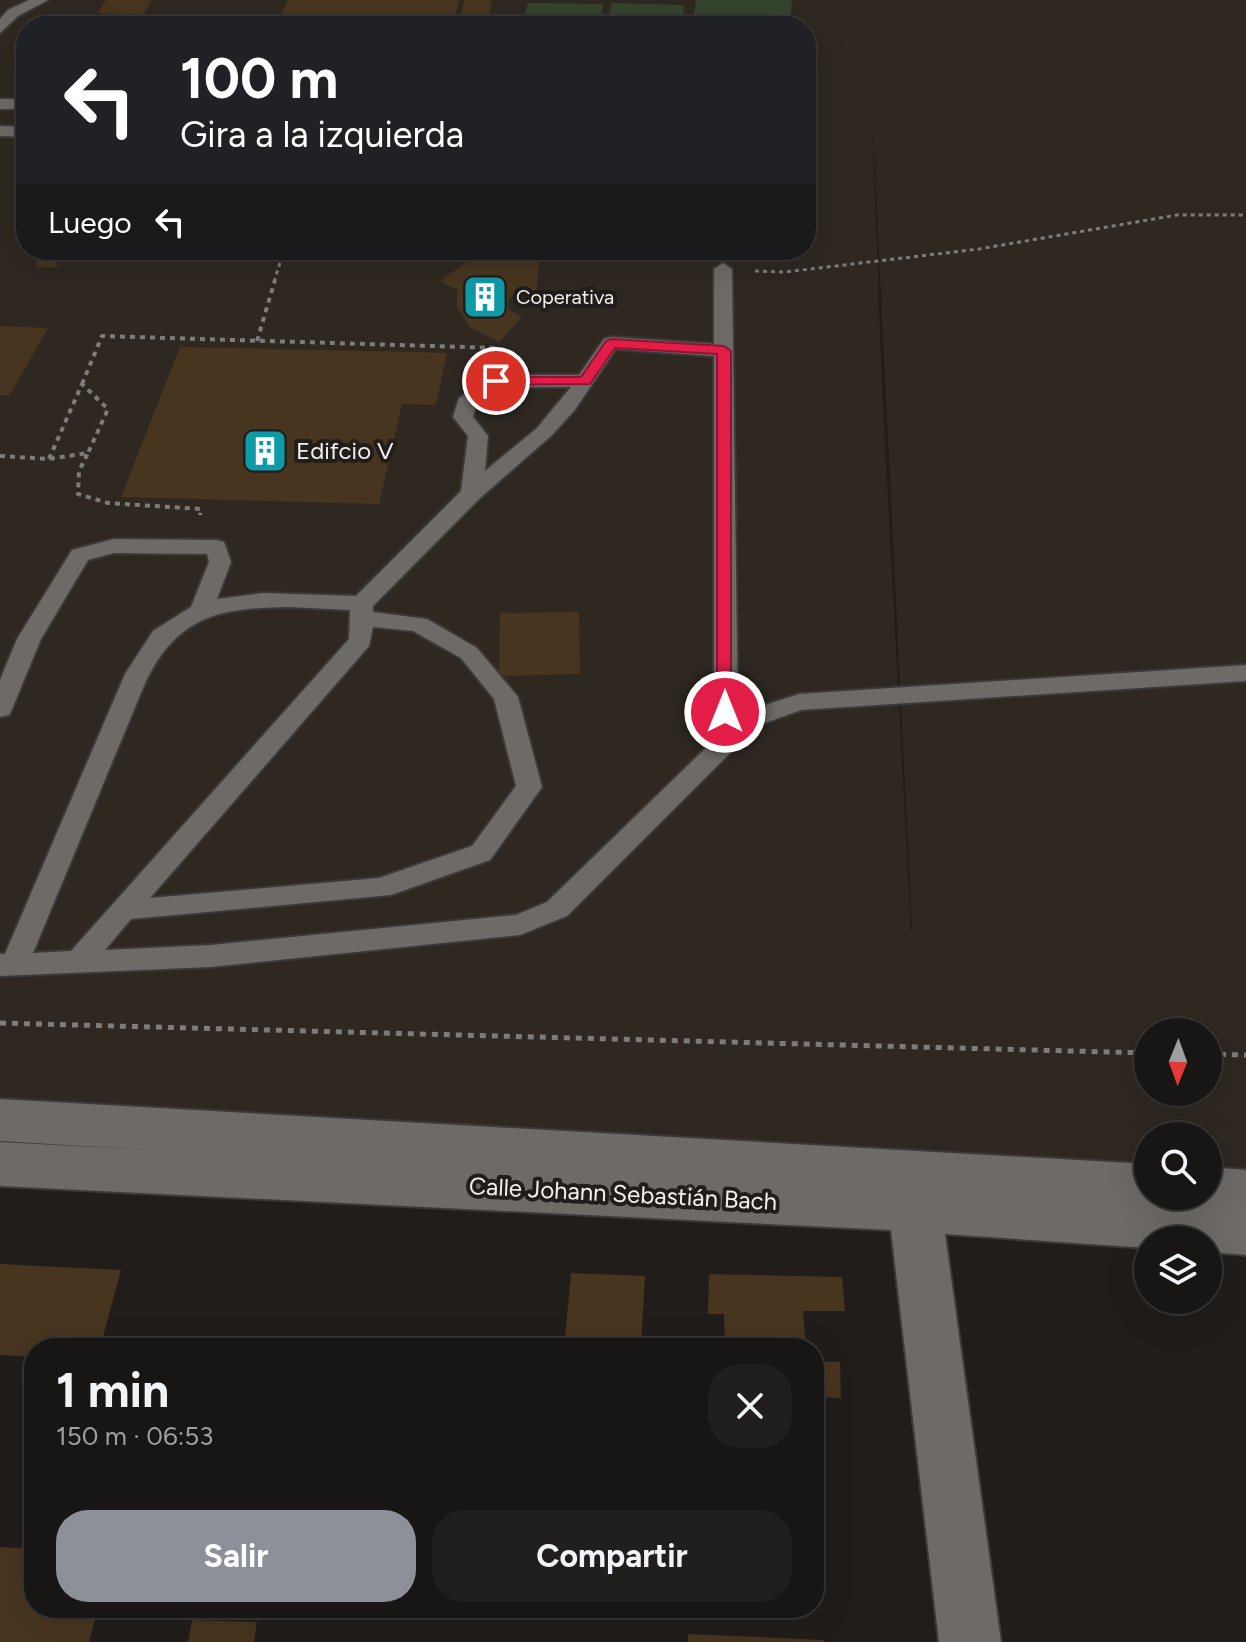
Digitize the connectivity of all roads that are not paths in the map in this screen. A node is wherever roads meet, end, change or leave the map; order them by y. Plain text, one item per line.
1 (41, 0) edge
2 (0, 28) edge
3 (723, 269) road end
4 (724, 351) junction
5 (585, 381) junction
6 (472, 493) junction
7 (201, 610) junction
8 (362, 611) junction
9 (1246, 673) edge
10 (0, 709) edge
11 (726, 742) junction
12 (124, 910) junction
13 (78, 962) junction
14 (7, 965) edge
15 (0, 1120) edge
16 (0, 1164) edge
17 (1134, 1185) edge
18 (1222, 1190) edge
19 (1246, 1192) edge
20 (915, 1209) junction
21 (1246, 1232) edge
22 (970, 1642) edge

1 - 2 lane
3 - 4 lane
4 - 5 lane
4 - 11 lane
5 - 6 lane
5 - 6 lane
6 - 8 lane
7 - 8 lane
7 - 10 lane
7 - 14 lane
8 - 12 lane
8 - 12 lane
9 - 11 lane
11 - 13 lane
12 - 13 lane
13 - 14 lane
15 - 17 street, Calle Johann Sebastián Bach
16 - 20 street, Calle Johann Sebastián Bach
18 - 19 street
20 - 21 street, Calle Johann Sebastián Bach
20 - 22 street

